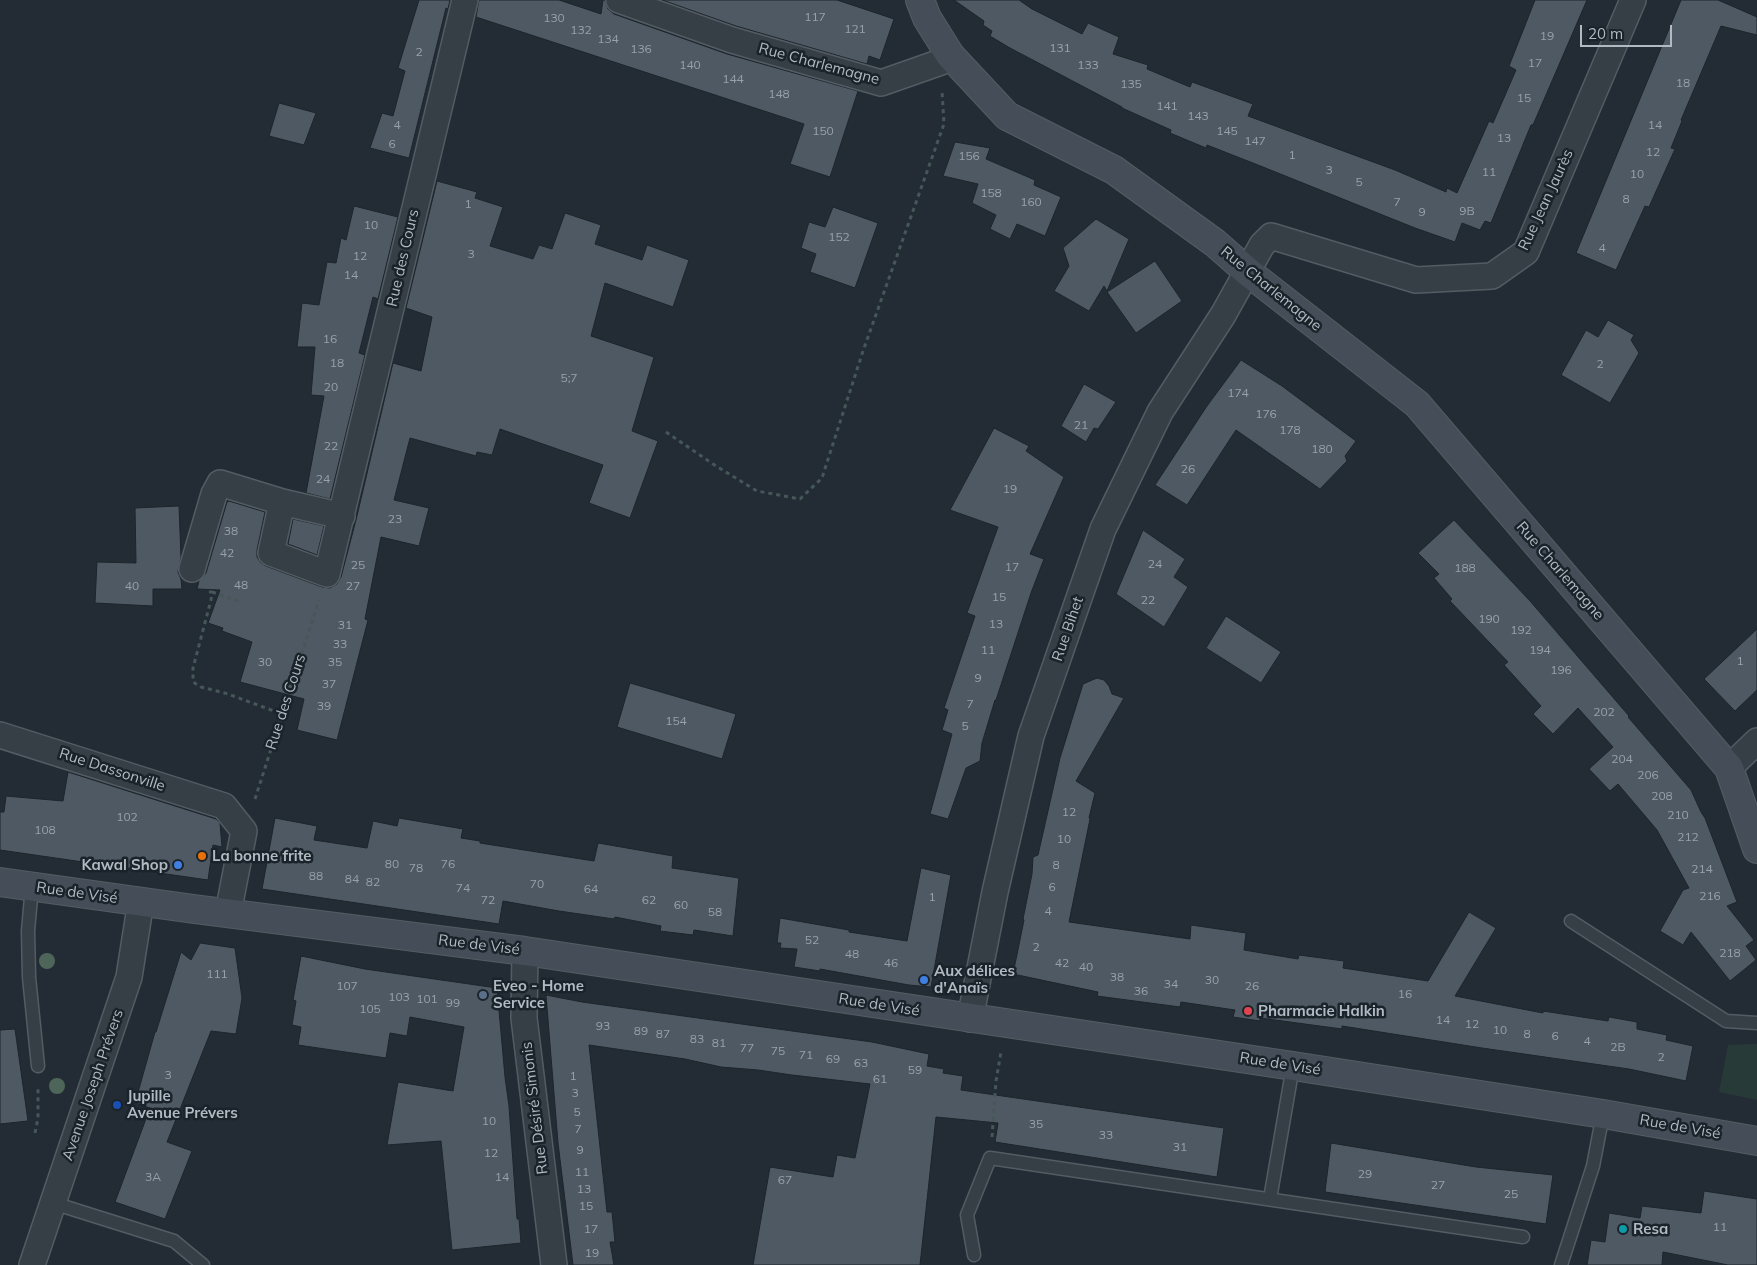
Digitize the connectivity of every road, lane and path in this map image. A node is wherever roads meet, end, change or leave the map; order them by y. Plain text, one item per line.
1 (465, 0) edge
2 (618, 0) edge
3 (920, 0) edge
4 (1633, 0) edge
5 (946, 58) junction
6 (1248, 272) junction
7 (666, 432) dead end
8 (282, 502) junction
9 (342, 516) junction
10 (192, 569) joint
11 (327, 574) junction
12 (212, 592) junction
13 (242, 602) dead end
14 (282, 714) junction
15 (0, 735) edge
16 (1757, 741) edge
17 (1729, 768) junction
18 (244, 831) junction
19 (1757, 849) edge
20 (0, 882) edge
21 (32, 886) junction
22 (141, 901) junction
23 (228, 913) junction
24 (1571, 921) dead end
25 (525, 951) junction
26 (970, 1019) junction
27 (1757, 1023) edge
28 (1004, 1024) junction
29 (38, 1066) joint
30 (1293, 1066) junction
31 (1603, 1114) junction
32 (35, 1133) dead end
33 (1757, 1141) edge
34 (990, 1158) junction
35 (1270, 1199) junction
36 (53, 1203) junction
37 (1523, 1237) dead end
38 (974, 1255) dead end
39 (32, 1265) edge
40 (203, 1265) edge
41 (554, 1265) edge
42 (1561, 1265) edge

1 - 9 street, Rue des Cours
2 - 5 street, Rue Charlemagne
3 - 5 main road
4 - 6 street, Rue Jean Jaurès
5 - 6 main road, Rue Charlemagne
5 - 7 path
6 - 17 main road, Rue Charlemagne
6 - 26 street, Rue Bihet
8 - 9 street
8 - 10 street
8 - 11 street
9 - 11 street, Rue des Cours
10 - 12 path
11 - 14 path, Rue des Cours
12 - 13 path
12 - 14 path
14 - 18 path, Rue des Cours
15 - 18 street, Rue Dassonville
16 - 17 street
17 - 19 main road, Rue Charlemagne
18 - 23 street
20 - 21 main road, Rue de Visé
21 - 22 main road, Rue de Visé
21 - 29 lane
22 - 23 main road, Rue de Visé
22 - 36 street, Avenue Joseph Prévers
23 - 25 main road, Rue de Visé
24 - 27 lane
25 - 26 main road, Rue de Visé
25 - 41 street, Rue Désiré Simonis
26 - 28 main road, Rue de Visé
28 - 30 main road, Rue de Visé
28 - 34 path
29 - 32 path
30 - 31 main road, Rue de Visé
30 - 35 lane
31 - 33 main road, Rue de Visé
31 - 42 lane
34 - 35 lane
34 - 38 lane
35 - 37 lane
36 - 39 street, Avenue Joseph Prévers
36 - 40 lane

